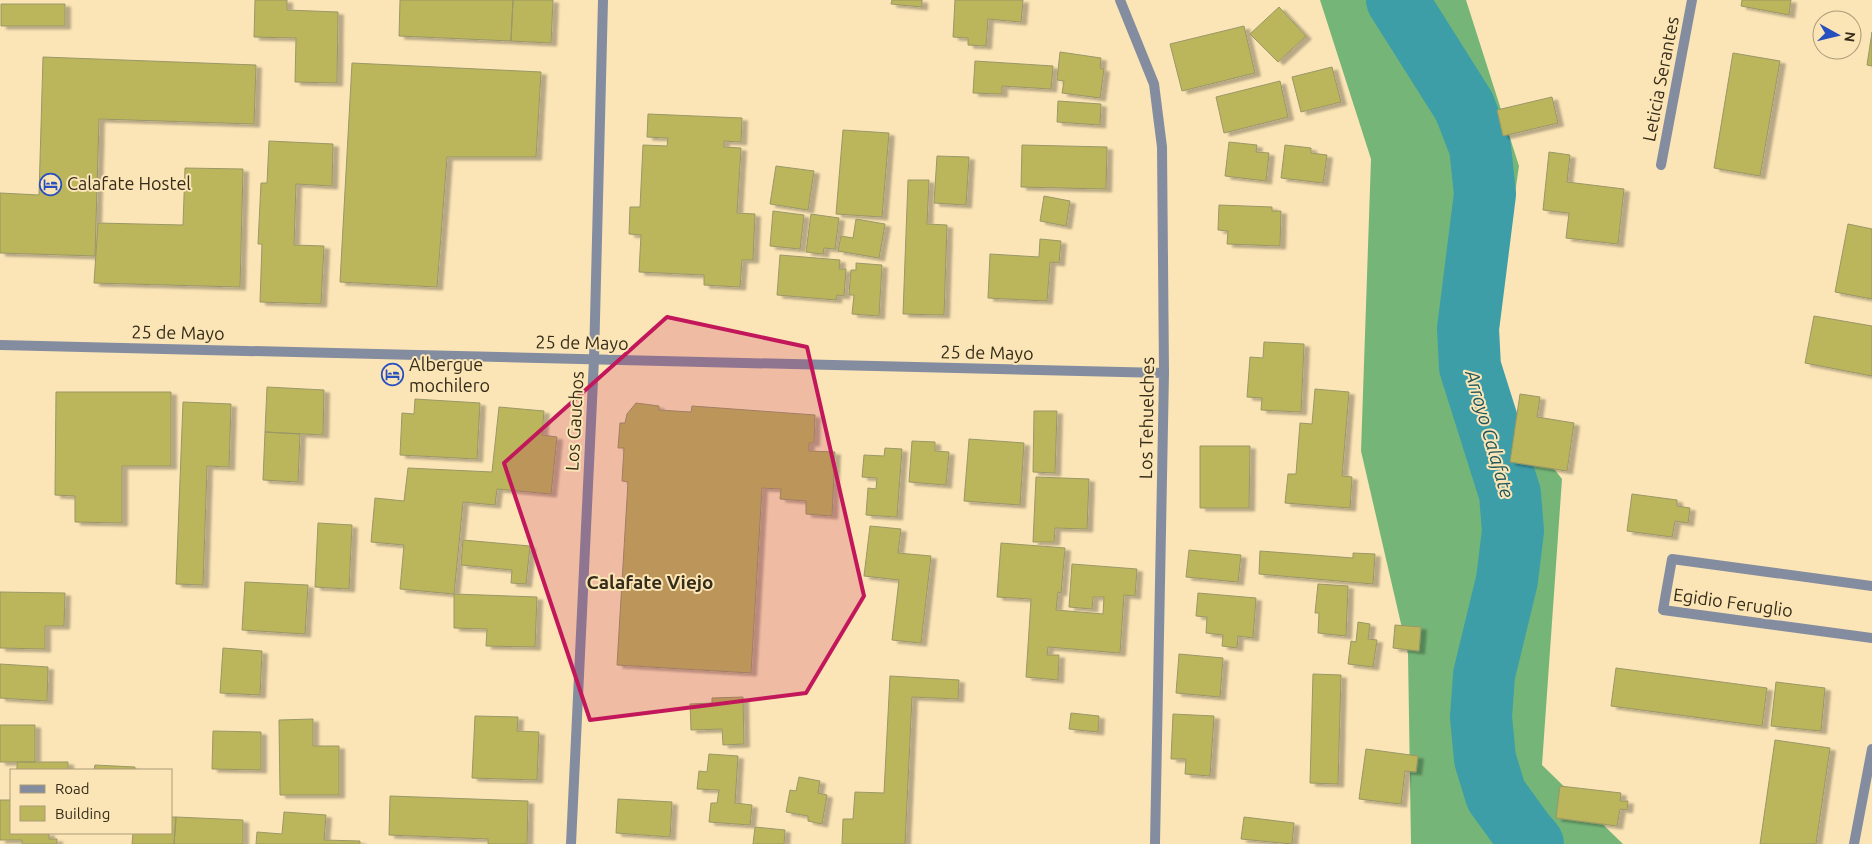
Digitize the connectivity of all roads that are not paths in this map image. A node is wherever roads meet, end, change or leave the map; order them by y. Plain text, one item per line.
1 (603, 0) edge
2 (1120, 0) edge
3 (1692, 0) edge
4 (1661, 165) dead end
5 (0, 345) edge
6 (594, 360) junction
7 (1164, 373) junction
8 (1872, 586) edge
9 (1872, 638) edge
10 (1872, 749) edge
11 (571, 844) edge
12 (1155, 844) edge
13 (1854, 844) edge

1 - 6 street, Los Gauchos
2 - 7 street, Los Tehuelches
3 - 4 street, Leticia Serantes
5 - 6 street, 25 de Mayo
6 - 7 street, 25 de Mayo
6 - 11 street, Los Gauchos
7 - 12 street, Los Tehuelches
8 - 9 street, Egidio Feruglio
10 - 13 street

